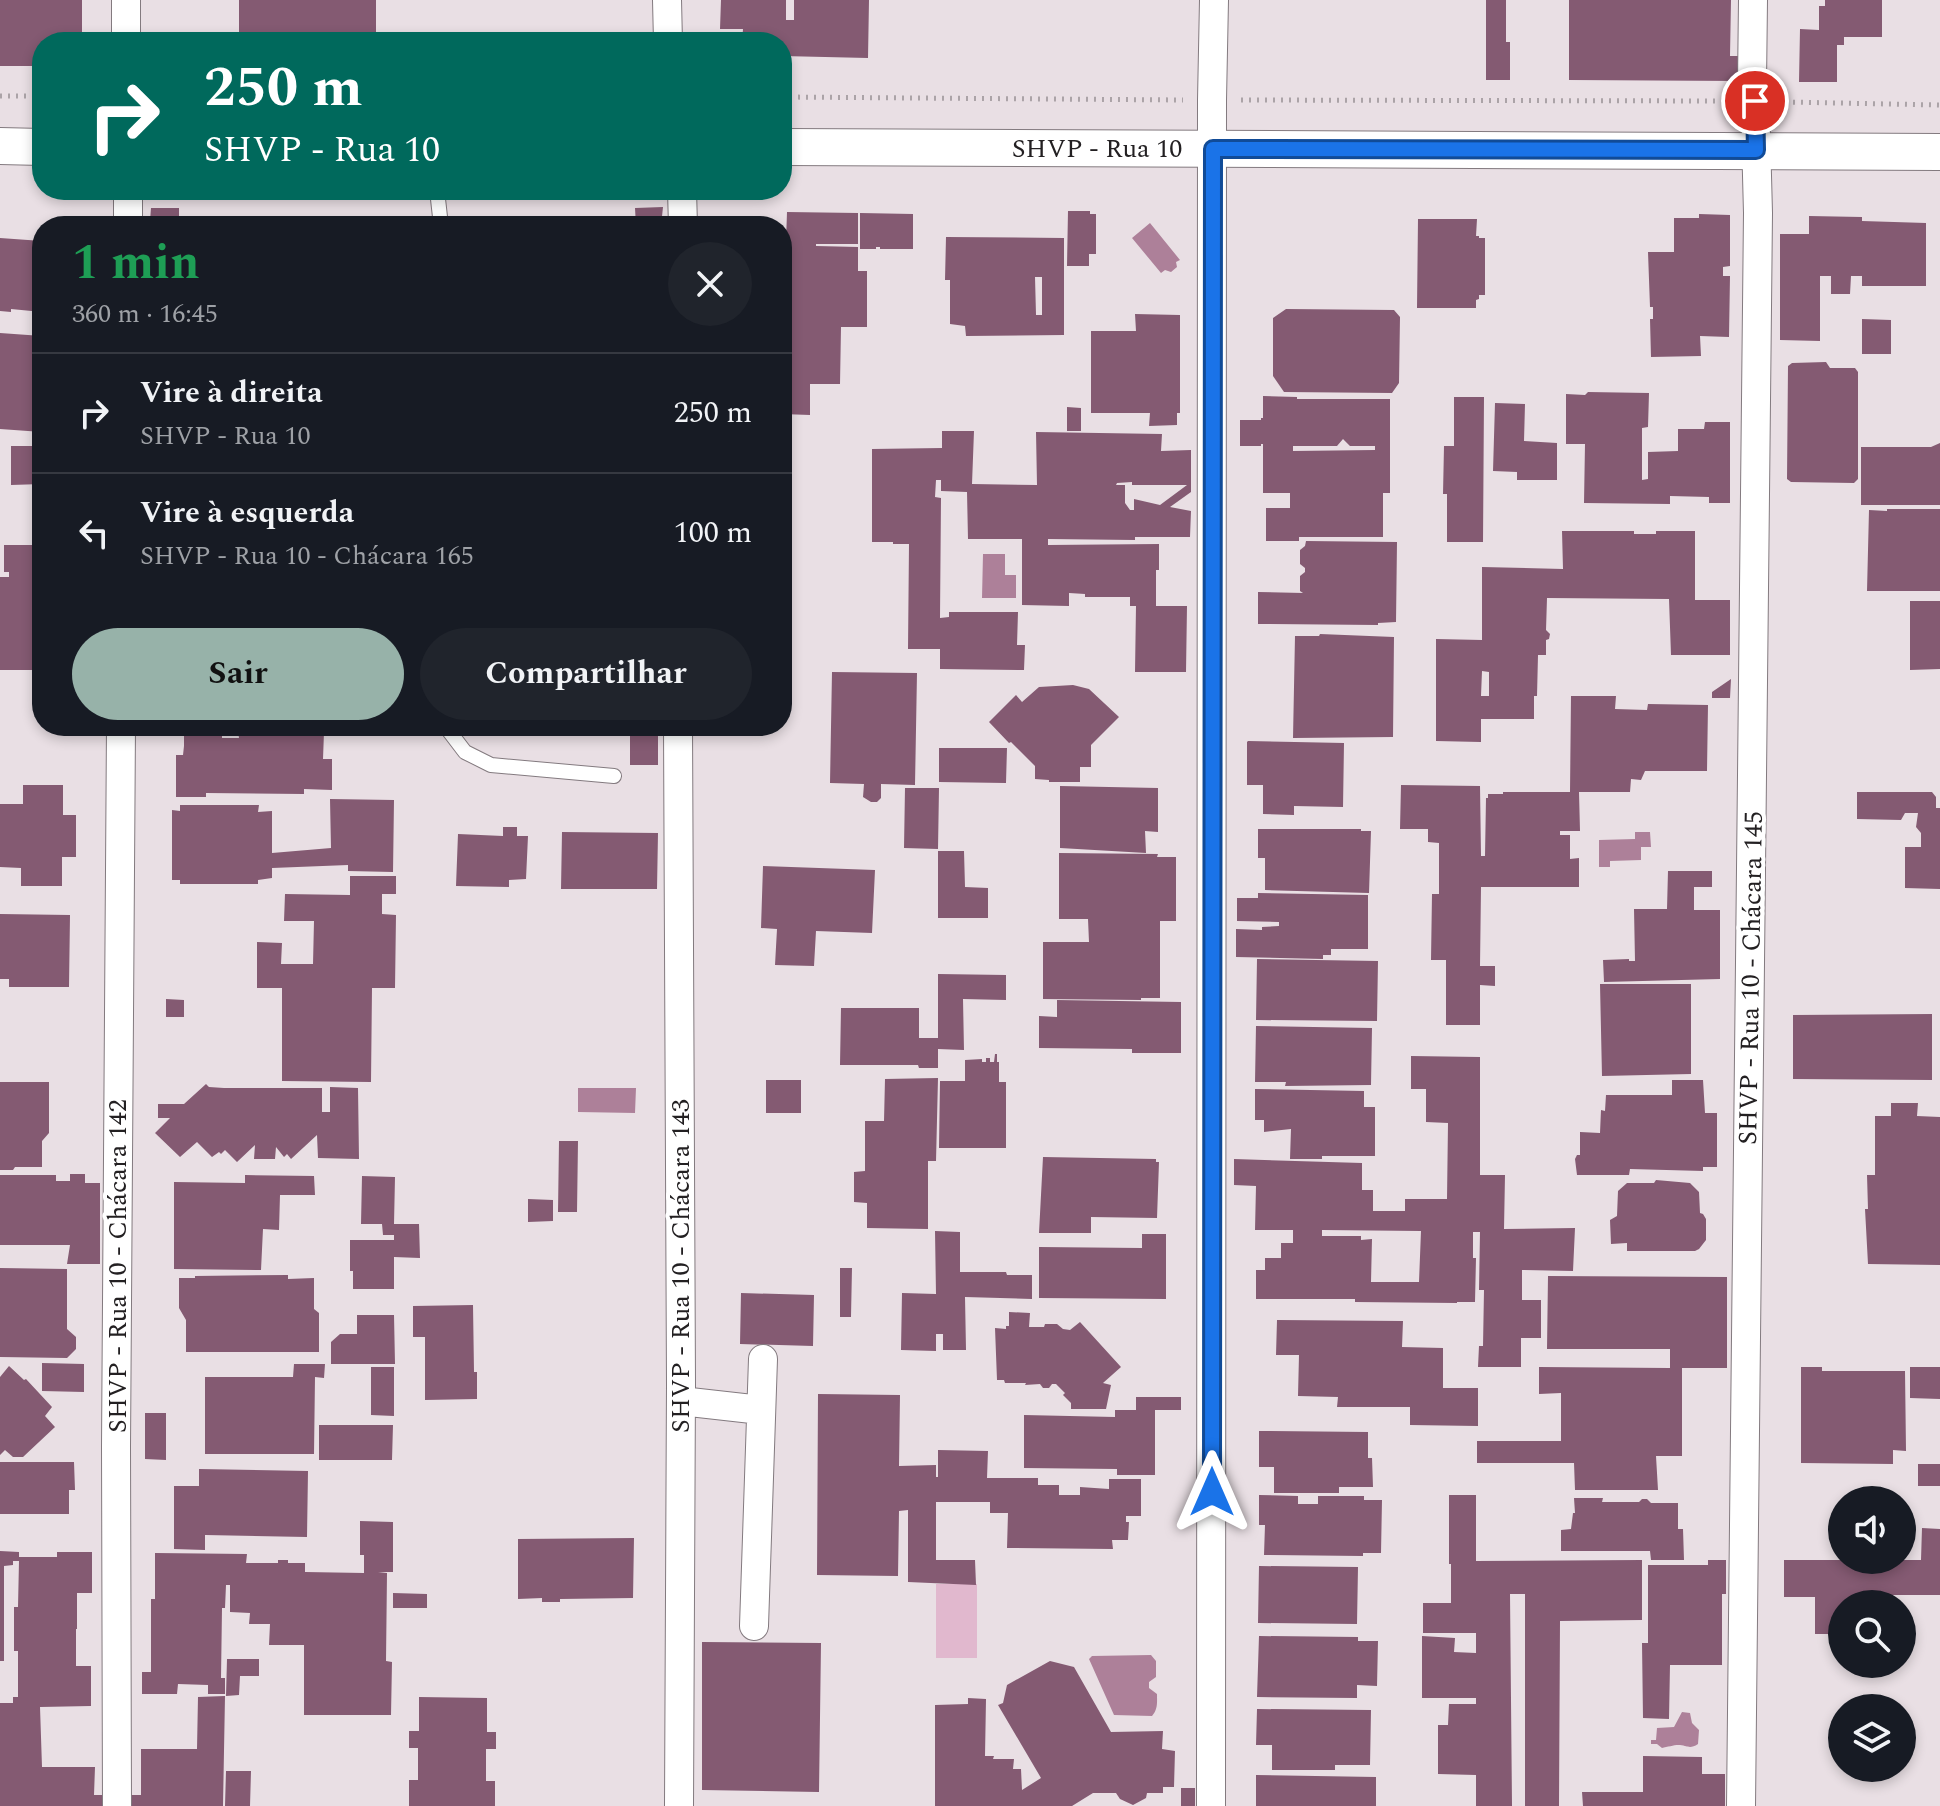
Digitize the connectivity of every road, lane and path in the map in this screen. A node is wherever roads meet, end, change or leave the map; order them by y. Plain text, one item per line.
1 (126, 0) edge
2 (667, 0) edge
3 (1214, 0) edge
4 (1753, 0) edge
5 (126, 32) edge
6 (668, 32) edge
7 (0, 96) edge
8 (32, 96) edge
9 (792, 97) edge
10 (1212, 100) junction
11 (1755, 101) junction
12 (1940, 105) edge
13 (0, 146) edge
14 (32, 147) edge
15 (792, 147) edge
16 (1213, 149) junction
17 (1756, 150) junction
18 (1940, 152) edge
19 (121, 736) edge
20 (453, 736) edge
21 (678, 736) edge
22 (614, 776) dead end
23 (763, 1359) dead end
24 (681, 1401) junction
25 (761, 1410) junction
26 (754, 1626) dead end
27 (117, 1806) edge
28 (679, 1806) edge
29 (1211, 1806) edge
30 (1741, 1806) edge

1 - 5 street
2 - 6 street
3 - 10 street
4 - 11 street, SHVP - Rua 10 - Chácara 145
7 - 8 path
9 - 10 path
10 - 11 path
10 - 16 street
11 - 12 path
11 - 17 street, SHVP - Rua 10 - Chácara 145
13 - 14 street
15 - 16 street, SHVP - Rua 10
16 - 17 street, SHVP - Rua 10
16 - 29 street
17 - 18 street, SHVP - Rua 10
17 - 30 street, SHVP - Rua 10 - Chácara 145
19 - 27 street, SHVP - Rua 10 - Chácara 142
20 - 22 lane
21 - 24 street, SHVP - Rua 10 - Chácara 143
23 - 25 street
24 - 25 street
24 - 28 street, SHVP - Rua 10 - Chácara 143
25 - 26 street

